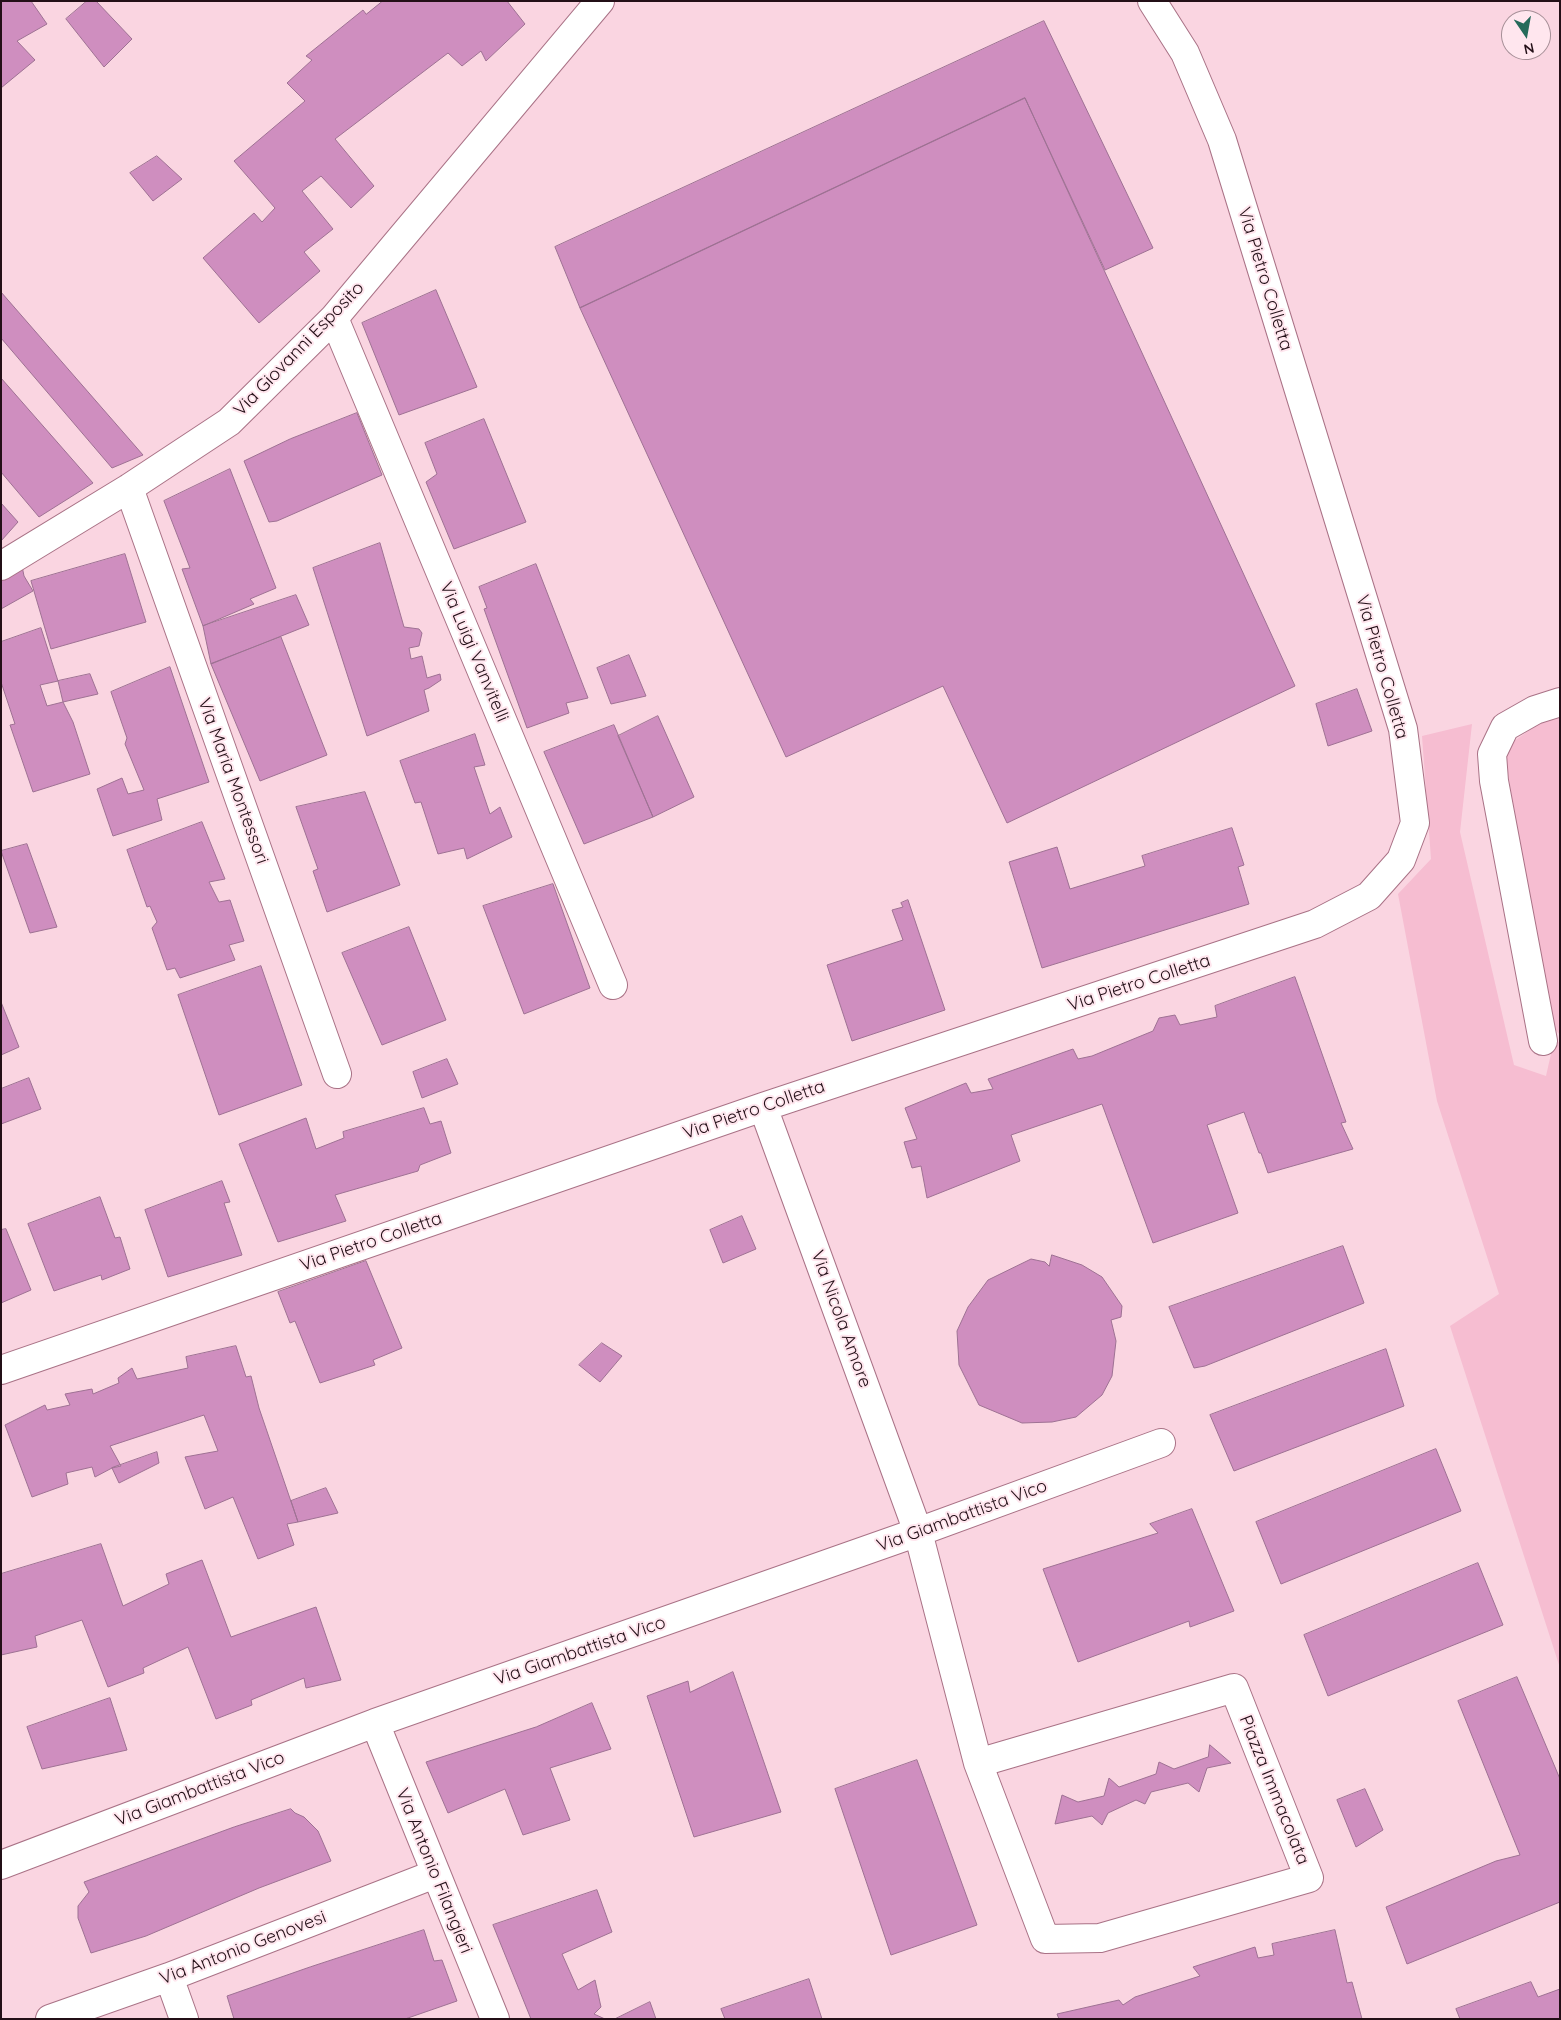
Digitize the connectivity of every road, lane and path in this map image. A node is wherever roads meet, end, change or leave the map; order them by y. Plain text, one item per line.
1 (600, 1) edge
2 (1152, 1) edge
3 (334, 318) junction
4 (129, 488) junction
5 (1, 566) edge
6 (1560, 702) edge
7 (613, 985) dead end
8 (1543, 1041) dead end
9 (337, 1074) dead end
10 (763, 1107) junction
11 (1, 1370) edge
12 (1161, 1443) dead end
13 (918, 1532) junction
14 (375, 1723) junction
15 (978, 1763) junction
16 (1, 1865) edge
17 (435, 1874) junction
18 (168, 1977) junction
19 (50, 2019) edge
20 (184, 2019) edge
21 (495, 2019) edge

1 - 3 street, Via Giovanni Esposito
2 - 10 street, Via Pietro Colletta
3 - 4 street, Via Giovanni Esposito
3 - 7 street, Via Luigi Vanvitelli
4 - 5 street, Via Giovanni Esposito
4 - 9 street, Via Maria Montessori
6 - 8 street
10 - 11 street, Via Pietro Colletta
10 - 13 street, Via Nicola Amore
12 - 13 street, Via Giambattista Vico
13 - 14 street, Via Giambattista Vico
13 - 15 street, Piazza Immacolata
14 - 16 street, Via Giambattista Vico
14 - 17 street, Via Antonio Filangieri
15 - 15 street, Piazza Immacolata
17 - 18 street, Via Antonio Genovesi
17 - 21 street, Via Antonio Filangieri
18 - 19 street, Via Antonio Genovesi
18 - 20 street

